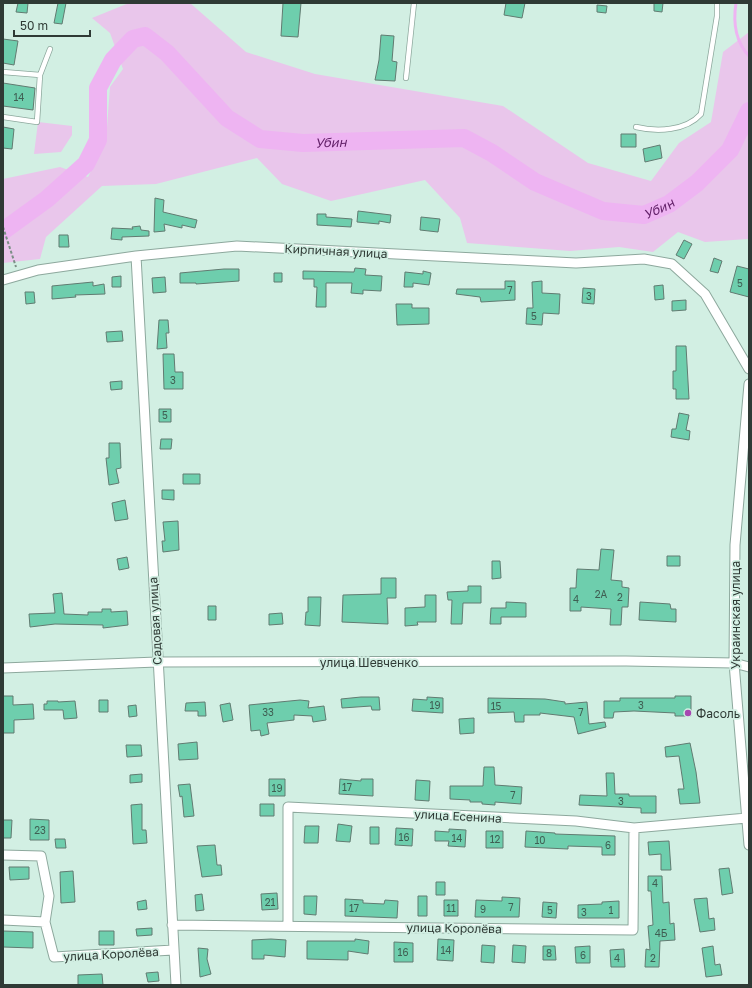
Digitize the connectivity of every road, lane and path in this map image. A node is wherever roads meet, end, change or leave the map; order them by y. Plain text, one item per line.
1 (414, 3) edge
2 (717, 3) edge
3 (50, 49) dead end
4 (3, 72) edge
5 (40, 75) junction
6 (406, 78) dead end
7 (3, 117) edge
8 (636, 127) dead end
9 (3, 226) edge
10 (136, 256) junction
11 (18, 276) junction
12 (3, 280) edge
13 (749, 369) edge
14 (749, 384) edge
15 (157, 662) junction
16 (734, 663) junction
17 (749, 667) edge
18 (3, 668) edge
19 (747, 818) junction
20 (634, 828) junction
21 (749, 842) edge
22 (3, 854) edge
23 (3, 920) edge
24 (45, 922) junction
25 (172, 925) junction
26 (288, 926) junction
27 (173, 950) junction
28 (176, 985) edge

1 - 6 lane
2 - 8 lane
3 - 5 lane
4 - 5 lane
5 - 7 lane
9 - 11 path
10 - 11 street, Кирпичная улица
10 - 13 street, Кирпичная улица
10 - 15 street, Садовая улица
11 - 12 street, Кирпичная улица
14 - 16 street, Украинская улица
15 - 16 street, улица Шевченко
15 - 18 street, улица Шевченко
15 - 25 street, Садовая улица
16 - 17 street, улица Шевченко
16 - 19 street, Украинская улица
19 - 20 street, улица Есенина
19 - 21 street, Украинская улица
20 - 26 street, улица Королёва
20 - 26 street, улица Есенина
22 - 24 street
23 - 24 street
24 - 27 street, улица Королёва
25 - 26 street, улица Королёва
25 - 27 street, Садовая улица
27 - 28 street, Садовая улица

